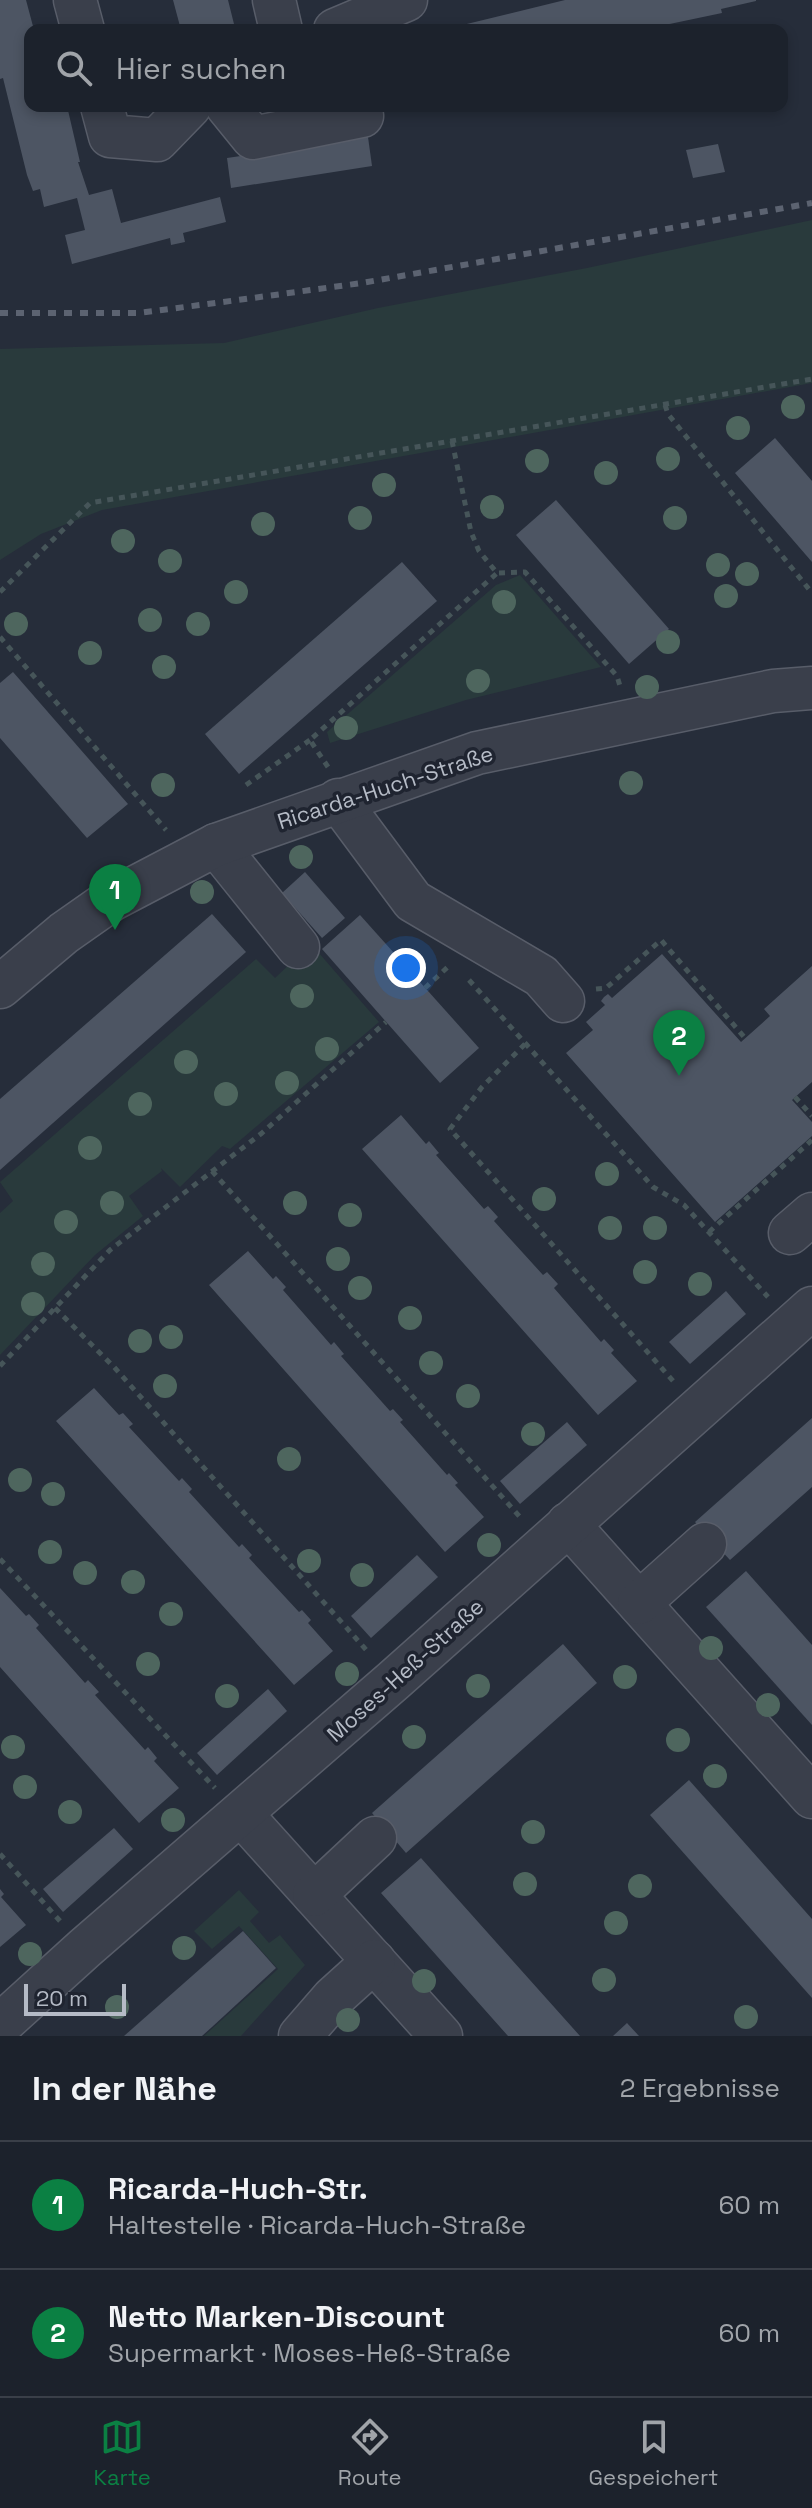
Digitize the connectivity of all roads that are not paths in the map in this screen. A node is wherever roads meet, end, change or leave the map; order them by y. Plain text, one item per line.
1 (75, 0) edge
2 (274, 0) edge
3 (406, 0) edge
4 (81, 24) edge
5 (280, 24) edge
6 (349, 24) edge
7 (104, 112) edge
8 (184, 112) edge
9 (232, 112) edge
10 (362, 116) dead end
11 (812, 688) edge
12 (338, 800) junction
13 (203, 851) junction
14 (298, 947) dead end
15 (0, 987) edge
16 (563, 1001) dead end
17 (803, 1316) edge
18 (556, 1534) junction
19 (705, 1544) dead end
20 (639, 1603) junction
21 (812, 1797) edge
22 (241, 1814) junction
23 (375, 1838) dead end
24 (314, 1895) junction
25 (374, 1961) junction
26 (0, 2025) edge
27 (300, 2036) edge
28 (441, 2036) edge

1 - 4 street
2 - 5 street
3 - 6 street
7 - 8 street
9 - 10 street
11 - 12 street, Ricarda-Huch-Straße
12 - 13 street, Ricarda-Huch-Straße
12 - 16 street
13 - 14 street
13 - 15 street, Ricarda-Huch-Straße
17 - 18 street, Moses-Heß-Straße
18 - 20 street
18 - 22 street, Moses-Heß-Straße
19 - 20 street
20 - 21 street
22 - 24 street
22 - 26 street, Moses-Heß-Straße
23 - 24 street
24 - 25 street
25 - 27 street
25 - 28 street

